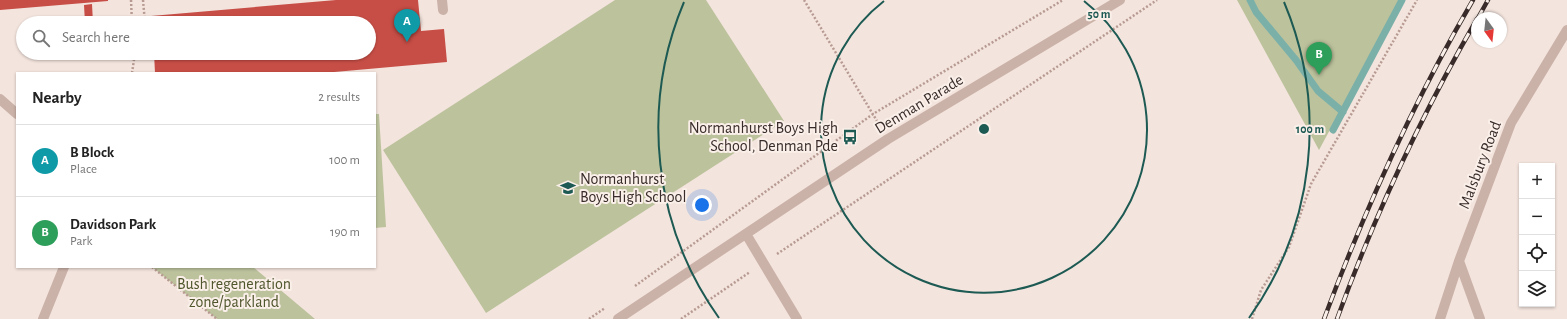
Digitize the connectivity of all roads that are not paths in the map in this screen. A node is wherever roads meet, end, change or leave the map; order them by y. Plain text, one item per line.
1 (442, 0) edge
2 (1120, 0) edge
3 (443, 10) dead end
4 (1567, 30) edge
5 (0, 99) edge
6 (16, 113) edge
7 (746, 234) junction
8 (1459, 261) junction
9 (64, 268) edge
10 (43, 319) edge
11 (618, 319) edge
12 (797, 319) edge
13 (1440, 319) edge
14 (1480, 319) edge

1 - 3 street
2 - 7 street, Denman Parade
4 - 8 street, Malsbury Road
5 - 6 street
7 - 11 street, Denman Parade
7 - 12 street
8 - 13 street, Malsbury Road
8 - 14 street
9 - 10 street

